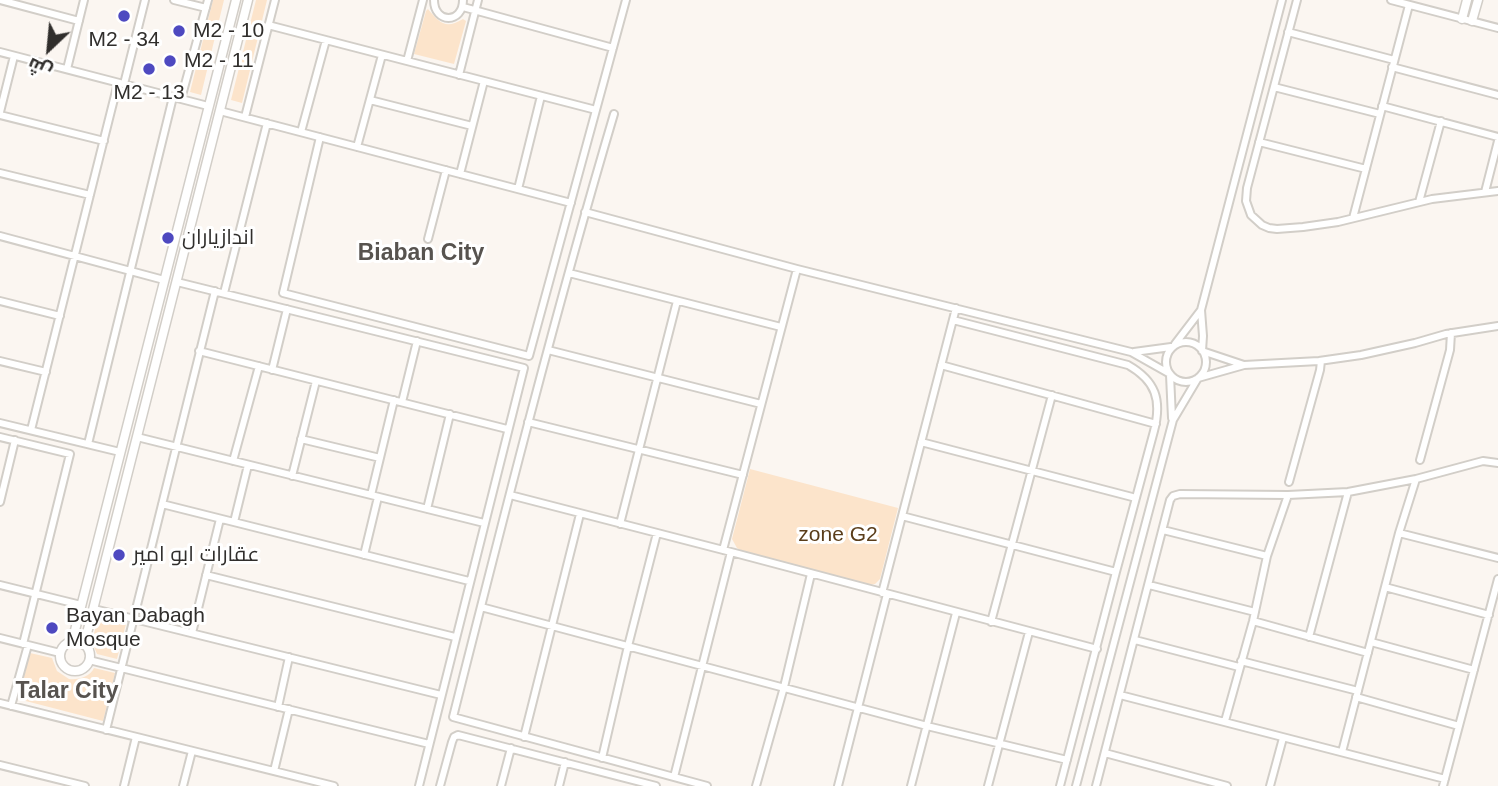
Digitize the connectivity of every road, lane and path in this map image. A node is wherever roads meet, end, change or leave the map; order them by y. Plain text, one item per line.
1 (0, 0) edge
2 (84, 0) edge
3 (145, 0) edge
4 (174, 0) edge
5 (208, 0) edge
6 (236, 0) edge
7 (248, 0) edge
8 (275, 0) edge
9 (423, 0) edge
10 (434, 0) edge
11 (478, 0) edge
12 (626, 0) edge
13 (1282, 0) edge
14 (1297, 0) edge
15 (1391, 0) edge
16 (1467, 0) edge
17 (1478, 0) edge
18 (463, 4) edge
19 (1409, 5) junction
20 (206, 8) junction
21 (475, 10) junction
22 (232, 12) junction
23 (245, 15) junction
24 (1462, 19) junction
25 (79, 21) junction
26 (1472, 21) junction
27 (268, 25) junction
28 (1498, 28) edge
29 (1288, 32) junction
30 (326, 40) junction
31 (613, 48) junction
32 (0, 52) edge
33 (382, 55) junction
34 (14, 56) junction
35 (407, 61) junction
36 (1393, 64) junction
37 (67, 69) junction
38 (459, 75) junction
39 (484, 81) junction
40 (121, 84) junction
41 (1274, 87) junction
42 (1498, 95) edge
43 (541, 96) junction
44 (173, 97) junction
45 (181, 99) junction
46 (370, 100) junction
47 (208, 106) junction
48 (1382, 106) junction
49 (596, 110) junction
50 (220, 111) junction
51 (0, 113) edge
52 (614, 114) dead end
53 (1380, 114) junction
54 (245, 117) junction
55 (1441, 121) junction
56 (267, 123) junction
57 (472, 126) junction
58 (301, 132) junction
59 (320, 137) junction
60 (104, 141) junction
61 (1259, 142) junction
62 (1498, 142) edge
63 (357, 147) junction
64 (1366, 169) junction
65 (446, 170) junction
66 (0, 173) edge
67 (460, 174) junction
68 (518, 189) junction
69 (1498, 191) edge
70 (1485, 192) junction
71 (90, 195) junction
72 (1419, 202) junction
73 (571, 203) junction
74 (585, 212) junction
75 (1353, 218) junction
76 (0, 236) edge
77 (428, 239) dead end
78 (75, 256) junction
79 (797, 269) junction
80 (130, 271) junction
81 (569, 273) junction
82 (164, 280) junction
83 (177, 282) junction
84 (215, 291) junction
85 (224, 293) junction
86 (0, 301) edge
87 (677, 301) junction
88 (287, 309) junction
89 (956, 309) junction
90 (1201, 310) junction
91 (60, 316) junction
92 (953, 320) junction
93 (1498, 326) edge
94 (781, 327) junction
95 (1451, 332) junction
96 (417, 341) junction
97 (1173, 346) junction
98 (548, 350) junction
99 (199, 351) junction
100 (1202, 351) junction
101 (1131, 352) junction
102 (145, 356) junction
103 (157, 360) junction
104 (1321, 360) junction
105 (0, 361) edge
106 (941, 365) junction
107 (1244, 365) junction
108 (260, 366) junction
109 (272, 370) junction
110 (46, 372) junction
111 (1170, 374) junction
112 (657, 377) junction
113 (1198, 378) junction
114 (316, 381) junction
115 (1052, 395) junction
116 (398, 401) junction
117 (761, 404) junction
118 (450, 414) junction
119 (1173, 420) junction
120 (528, 422) junction
121 (0, 423) edge
122 (1156, 424) junction
123 (507, 429) junction
124 (31, 430) junction
125 (0, 437) edge
126 (137, 437) junction
127 (301, 439) junction
128 (15, 440) junction
129 (921, 442) junction
130 (88, 444) junction
131 (176, 447) junction
132 (639, 450) junction
133 (120, 452) junction
134 (380, 458) junction
135 (1420, 460) dead end
136 (233, 461) junction
137 (1498, 463) edge
138 (248, 465) junction
139 (1032, 471) junction
140 (743, 475) junction
141 (292, 476) junction
142 (1416, 478) junction
143 (1289, 482) dead end
144 (1348, 492) junction
145 (510, 495) junction
146 (1288, 495) junction
147 (374, 496) junction
148 (1136, 498) junction
149 (0, 499) edge
150 (162, 504) junction
151 (427, 509) junction
152 (580, 514) junction
153 (902, 516) junction
154 (220, 519) junction
155 (234, 522) junction
156 (484, 523) junction
157 (620, 524) junction
158 (1163, 530) junction
159 (657, 533) junction
160 (1399, 533) junction
161 (1012, 544) junction
162 (727, 551) junction
163 (364, 555) junction
164 (1267, 556) junction
165 (1498, 558) edge
166 (1116, 572) junction
167 (811, 574) junction
168 (206, 575) junction
169 (1498, 579) edge
170 (469, 581) junction
171 (0, 584) edge
172 (1149, 585) junction
173 (1385, 587) junction
174 (35, 593) junction
175 (885, 593) junction
176 (81, 605) junction
177 (481, 607) junction
178 (94, 609) junction
179 (1255, 612) junction
180 (956, 613) junction
181 (1489, 615) junction
182 (134, 618) junction
183 (1252, 621) junction
184 (991, 622) junction
185 (553, 626) junction
186 (1029, 632) junction
187 (192, 633) junction
188 (455, 637) junction
189 (1309, 637) junction
190 (0, 638) edge
191 (1135, 640) junction
192 (72, 642) junction
193 (1371, 642) junction
194 (25, 644) junction
195 (84, 645) junction
196 (628, 646) junction
197 (1097, 649) junction
198 (60, 653) junction
199 (1368, 653) junction
200 (289, 657) junction
201 (89, 660) junction
202 (1240, 664) junction
203 (702, 665) junction
204 (121, 668) junction
205 (1474, 670) junction
206 (783, 687) junction
207 (1357, 694) junction
208 (441, 695) junction
209 (1119, 695) junction
210 (0, 704) edge
211 (11, 706) junction
212 (278, 706) junction
213 (859, 707) junction
214 (289, 709) junction
215 (1224, 721) junction
216 (928, 726) junction
217 (1460, 726) junction
218 (106, 730) junction
219 (135, 737) junction
220 (524, 737) junction
221 (1283, 738) junction
222 (429, 744) junction
223 (999, 744) junction
224 (511, 748) junction
225 (192, 751) junction
226 (1342, 752) junction
227 (1105, 753) junction
228 (603, 758) junction
229 (1067, 760) junction
230 (565, 762) junction
231 (0, 765) edge
232 (274, 771) junction
233 (621, 777) junction
234 (674, 777) junction
235 (1444, 782) edge
236 (85, 786) edge
237 (124, 786) edge
238 (183, 786) edge
239 (334, 786) edge
240 (419, 786) edge
241 (440, 786) edge
242 (501, 786) edge
243 (559, 786) edge
244 (618, 786) edge
245 (656, 786) edge
246 (707, 786) edge
247 (756, 786) edge
248 (838, 786) edge
249 (911, 786) edge
250 (988, 786) edge
251 (1060, 786) edge
252 (1076, 786) edge
253 (1096, 786) edge
254 (1227, 786) edge
255 (1270, 786) edge

1 - 25 street
2 - 25 street
3 - 40 street
4 - 20 street
5 - 20 street
6 - 22 street
7 - 23 street
8 - 27 street
9 - 35 street
10 - 18 street
11 - 21 street
12 - 31 street
13 - 90 street
14 - 29 street
15 - 19 street
16 - 24 street
17 - 26 street
18 - 21 street
19 - 24 street
19 - 36 street
20 - 45 street
21 - 31 street
21 - 38 street
22 - 23 street
22 - 47 street
23 - 50 street
24 - 26 street
25 - 37 street
26 - 28 street
27 - 30 street
27 - 54 street
29 - 36 street
29 - 41 street
30 - 33 street
30 - 58 street
31 - 49 street
32 - 34 street
33 - 35 street
33 - 46 street
34 - 37 street
34 - 51 street
35 - 38 street
36 - 42 street
36 - 48 street
37 - 40 street
38 - 39 street
39 - 43 street
39 - 57 street
40 - 44 street
40 - 60 street
41 - 53 street
41 - 61 street
43 - 49 street
43 - 68 street
44 - 45 street
44 - 80 street
45 - 47 street
46 - 57 street
46 - 63 street
47 - 82 street
48 - 53 street
48 - 55 street
49 - 73 street
50 - 54 street
50 - 83 street
51 - 60 street
52 - 74 street
53 - 64 street
54 - 56 street
55 - 62 street
55 - 72 street
56 - 58 street
56 - 85 street
57 - 67 street
58 - 59 street
59 - 63 street
59 - 73 street
60 - 71 street
61 - 64 street
61 - 75 street
62 - 70 street
63 - 65 street
64 - 75 street
65 - 67 street
65 - 77 street
66 - 71 street
67 - 68 street
68 - 73 street
69 - 70 street
70 - 72 street
71 - 78 street
72 - 75 street
74 - 79 street
74 - 81 street
76 - 78 street
78 - 80 street
78 - 91 street
79 - 89 street
79 - 94 street
80 - 82 street
80 - 130 street
81 - 87 street
81 - 98 street
82 - 102 street
83 - 84 street
83 - 103 street
84 - 85 street
84 - 99 street
85 - 88 street
86 - 91 street
87 - 94 street
87 - 112 street
88 - 96 street
88 - 109 street
89 - 92 street
89 - 101 street
90 - 97 street
90 - 100 street
91 - 110 street
92 - 106 street
92 - 122 street
93 - 95 street
94 - 117 street
95 - 104 street
95 - 135 street
96 - 116 street
96 - 123 street
97 - 100 street
97 - 101 street
97 - 111 street
98 - 112 street
98 - 120 street
99 - 108 street
99 - 131 street
100 - 107 street
100 - 113 street
101 - 111 street
102 - 103 street
102 - 133 street
103 - 126 street
104 - 107 street
104 - 143 street
105 - 110 street
106 - 115 street
106 - 129 street
107 - 113 street
108 - 109 street
108 - 136 street
109 - 114 street
110 - 124 street
111 - 113 street
111 - 119 street
112 - 117 street
112 - 132 street
113 - 119 street
114 - 116 street
114 - 127 street
115 - 122 street
115 - 139 street
116 - 118 street
116 - 134 street
117 - 140 street
118 - 123 street
118 - 151 street
119 - 252 street
120 - 132 street
120 - 145 street
121 - 124 street
122 - 148 street
123 - 156 street
124 - 130 street
125 - 128 street
126 - 131 street
126 - 178 street
127 - 134 street
127 - 141 street
128 - 149 street
128 - 174 street
129 - 139 street
129 - 153 street
130 - 133 street
131 - 136 street
131 - 150 street
132 - 140 street
132 - 157 street
133 - 176 street
134 - 147 street
136 - 138 street
137 - 142 street
138 - 141 street
138 - 155 street
139 - 148 street
139 - 161 street
140 - 162 street
141 - 147 street
142 - 144 street
142 - 160 street
144 - 146 street
144 - 189 street
145 - 152 street
145 - 177 street
146 - 158 street
146 - 164 street
147 - 151 street
147 - 163 street
148 - 166 street
150 - 154 street
150 - 182 street
151 - 156 street
152 - 157 street
152 - 185 street
153 - 161 street
153 - 175 street
154 - 155 street
154 - 168 street
155 - 163 street
156 - 170 street
157 - 159 street
158 - 164 street
158 - 172 street
159 - 162 street
159 - 196 street
160 - 165 street
160 - 173 street
161 - 166 street
161 - 184 street
162 - 167 street
162 - 203 street
163 - 170 street
164 - 179 street
166 - 197 street
167 - 175 street
167 - 206 street
168 - 187 street
168 - 188 street
169 - 181 street
170 - 188 street
171 - 174 street
172 - 179 street
172 - 191 street
173 - 181 street
173 - 193 street
174 - 176 street
174 - 194 street
175 - 180 street
175 - 213 street
176 - 192 street
177 - 185 street
177 - 220 street
178 - 182 street
178 - 195 street
179 - 183 street
180 - 184 street
180 - 216 street
181 - 205 street
182 - 187 street
182 - 204 street
183 - 189 street
183 - 202 street
184 - 186 street
185 - 196 street
185 - 220 street
186 - 197 street
186 - 223 street
187 - 200 street
188 - 208 street
189 - 199 street
190 - 194 street
191 - 202 street
191 - 209 street
192 - 195 street
192 - 198 street
193 - 199 street
193 - 205 street
194 - 198 street
194 - 211 street
195 - 201 street
196 - 203 street
196 - 228 street
197 - 229 street
198 - 201 street
199 - 207 street
200 - 208 street
200 - 212 street
201 - 204 street
202 - 207 street
202 - 215 street
203 - 206 street
203 - 234 street
204 - 212 street
204 - 218 street
205 - 217 street
206 - 213 street
206 - 247 street
207 - 217 street
207 - 226 street
208 - 222 street
209 - 215 street
209 - 227 street
210 - 211 street
211 - 218 street
212 - 214 street
213 - 216 street
213 - 248 street
214 - 222 street
214 - 232 street
215 - 221 street
216 - 223 street
216 - 249 street
217 - 235 street
218 - 219 street
219 - 225 street
219 - 237 street
220 - 228 street
221 - 226 street
221 - 255 street
222 - 240 street
223 - 229 street
223 - 250 street
224 - 230 street
224 - 241 street
224 - 242 street
225 - 232 street
225 - 238 street
226 - 235 street
227 - 253 street
227 - 254 street
228 - 234 street
229 - 251 street
230 - 233 street
230 - 243 street
231 - 236 street
232 - 239 street
233 - 244 street
233 - 245 street
234 - 246 street

